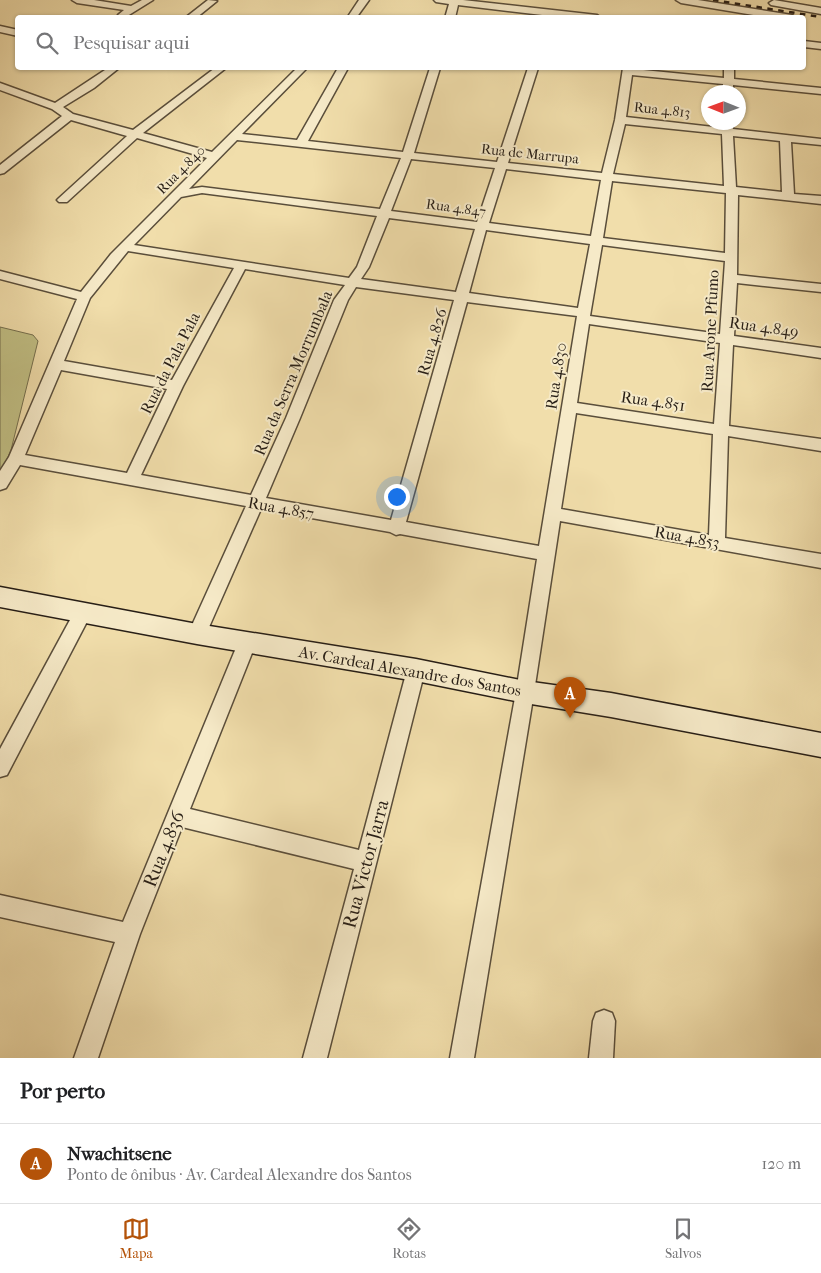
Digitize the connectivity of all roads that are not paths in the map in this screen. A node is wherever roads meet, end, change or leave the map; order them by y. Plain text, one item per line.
1 (83, 0) edge
2 (148, 0) edge
3 (364, 0) edge
4 (439, 0) edge
5 (681, 0) edge
6 (212, 1) edge
7 (766, 1) edge
8 (454, 2) junction
9 (132, 9) junction
10 (821, 11) edge
11 (123, 15) edge
12 (193, 15) edge
13 (353, 15) edge
14 (451, 15) edge
15 (549, 15) edge
16 (774, 15) edge
17 (0, 29) edge
18 (15, 32) edge
19 (806, 44) edge
20 (821, 46) edge
21 (111, 70) edge
22 (219, 70) edge
23 (300, 70) edge
24 (342, 70) edge
25 (434, 70) edge
26 (532, 70) edge
27 (628, 70) edge
28 (729, 70) edge
29 (716, 85) edge
30 (728, 85) edge
31 (1, 88) edge
32 (746, 88) edge
33 (821, 91) edge
34 (56, 107) junction
35 (69, 116) junction
36 (620, 120) junction
37 (701, 125) edge
38 (727, 130) edge
39 (743, 130) edge
40 (134, 135) junction
41 (236, 137) junction
42 (785, 138) junction
43 (821, 142) edge
44 (300, 145) junction
45 (407, 156) junction
46 (216, 157) junction
47 (502, 166) junction
48 (0, 172) edge
49 (194, 177) junction
50 (607, 177) junction
51 (202, 190) junction
52 (730, 190) junction
53 (177, 194) junction
54 (788, 196) junction
55 (63, 200) dead end
56 (821, 200) edge
57 (385, 213) junction
58 (482, 228) junction
59 (596, 242) junction
60 (126, 247) junction
61 (731, 258) junction
62 (242, 264) junction
63 (0, 275) edge
64 (731, 278) junction
65 (352, 282) junction
66 (821, 288) edge
67 (84, 296) junction
68 (463, 296) junction
69 (583, 316) junction
70 (728, 339) junction
71 (821, 353) edge
72 (56, 364) junction
73 (176, 386) junction
74 (568, 407) junction
75 (721, 429) junction
76 (821, 445) edge
77 (16, 459) junction
78 (131, 480) junction
79 (0, 484) edge
80 (256, 503) junction
81 (553, 514) junction
82 (396, 528) junction
83 (717, 543) junction
84 (546, 554) junction
85 (821, 561) edge
86 (0, 597) edge
87 (82, 612) junction
88 (197, 634) junction
89 (247, 643) junction
90 (416, 670) junction
91 (525, 692) junction
92 (821, 745) edge
93 (0, 768) edge
94 (177, 816) junction
95 (366, 862) junction
96 (0, 906) edge
97 (129, 934) junction
98 (604, 1021) dead end
99 (86, 1058) edge
100 (315, 1058) edge
101 (462, 1058) edge
102 (601, 1058) edge

1 - 9 street
2 - 9 street
3 - 13 street
4 - 8 street
5 - 16 street
6 - 12 street
7 - 10 street
8 - 14 street
8 - 15 street
9 - 11 street
17 - 18 street
19 - 20 street
21 - 34 street
22 - 40 street
23 - 41 street, Rua 4.840
24 - 44 street
25 - 45 street, Rua da Serra Morrumbala
26 - 47 street, Rua 4.826
27 - 29 street
27 - 36 street, Rua 4.830
28 - 30 street
31 - 34 street
32 - 33 street
34 - 35 street
35 - 40 street
35 - 48 street
36 - 37 street, Rua 4.813
36 - 50 street, Rua 4.830
38 - 52 street, Rua Arone Pfumo
39 - 42 street, Rua 4.813
40 - 46 street
40 - 55 street
41 - 44 street, Rua de Marrupa
41 - 46 street, Rua 4.840
42 - 43 street, Rua 4.813
42 - 54 street
44 - 45 street, Rua de Marrupa
45 - 47 street, Rua de Marrupa
45 - 57 street, Rua da Serra Morrumbala
46 - 49 street, Rua 4.840
47 - 50 street, Rua de Marrupa
47 - 58 street, Rua 4.826
49 - 51 street
49 - 53 street, Rua 4.840
50 - 52 street, Rua de Marrupa
50 - 59 street, Rua 4.830
51 - 53 street, Rua 4.847
51 - 57 street, Rua 4.847
52 - 54 street, Rua de Marrupa
52 - 61 street, Rua Arone Pfumo
53 - 60 street, Rua 4.840
54 - 56 street, Rua de Marrupa
57 - 58 street, Rua 4.847
57 - 65 street, Rua da Serra Morrumbala
58 - 59 street, Rua 4.847
58 - 68 street, Rua 4.826
59 - 61 street, Rua 4.847
59 - 69 street, Rua 4.830
60 - 62 street
60 - 67 street, Rua 4.840
61 - 64 street, Rua Arone Pfumo
62 - 65 street
62 - 73 street, Rua da Pala Pala
63 - 67 street
64 - 66 street
64 - 70 street, Rua Arone Pfumo
65 - 68 street
65 - 80 street, Rua da Serra Morrumbala
67 - 72 street
68 - 69 street
68 - 82 street, Rua 4.826
69 - 70 street, Rua 4.849
69 - 74 street, Rua 4.830
70 - 71 street, Rua 4.849
70 - 75 street, Rua Arone Pfumo
72 - 73 street
72 - 77 street
73 - 78 street, Rua da Pala Pala
74 - 75 street, Rua 4.851
74 - 81 street, Rua 4.830
75 - 76 street, Rua 4.851
75 - 83 street, Rua Arone Pfumo
77 - 78 street, Rua 4.857
77 - 79 street
78 - 80 street, Rua 4.857
80 - 82 street, Rua 4.857
80 - 88 street, Rua da Serra Morrumbala
81 - 83 street, Rua 4.853
81 - 84 street, Rua 4.830
82 - 84 street, Rua 4.857
83 - 85 street, Rua 4.853
84 - 91 street, Rua 4.830
86 - 87 street, Av. Cardeal Alexandre dos Santos
87 - 88 street, Av. Cardeal Alexandre dos Santos
87 - 93 street
88 - 89 street, Av. Cardeal Alexandre dos Santos
89 - 90 street, Av. Cardeal Alexandre dos Santos
89 - 94 street, Rua 4.836
90 - 91 street, Av. Cardeal Alexandre dos Santos
90 - 95 street, Rua Victor Jarra
91 - 92 street, Av. Cardeal Alexandre dos Santos
91 - 101 street, Rua 4.830
94 - 95 street
94 - 97 street, Rua 4.836
95 - 100 street, Rua Victor Jarra
96 - 97 street
97 - 99 street, Rua 4.836
98 - 102 street

